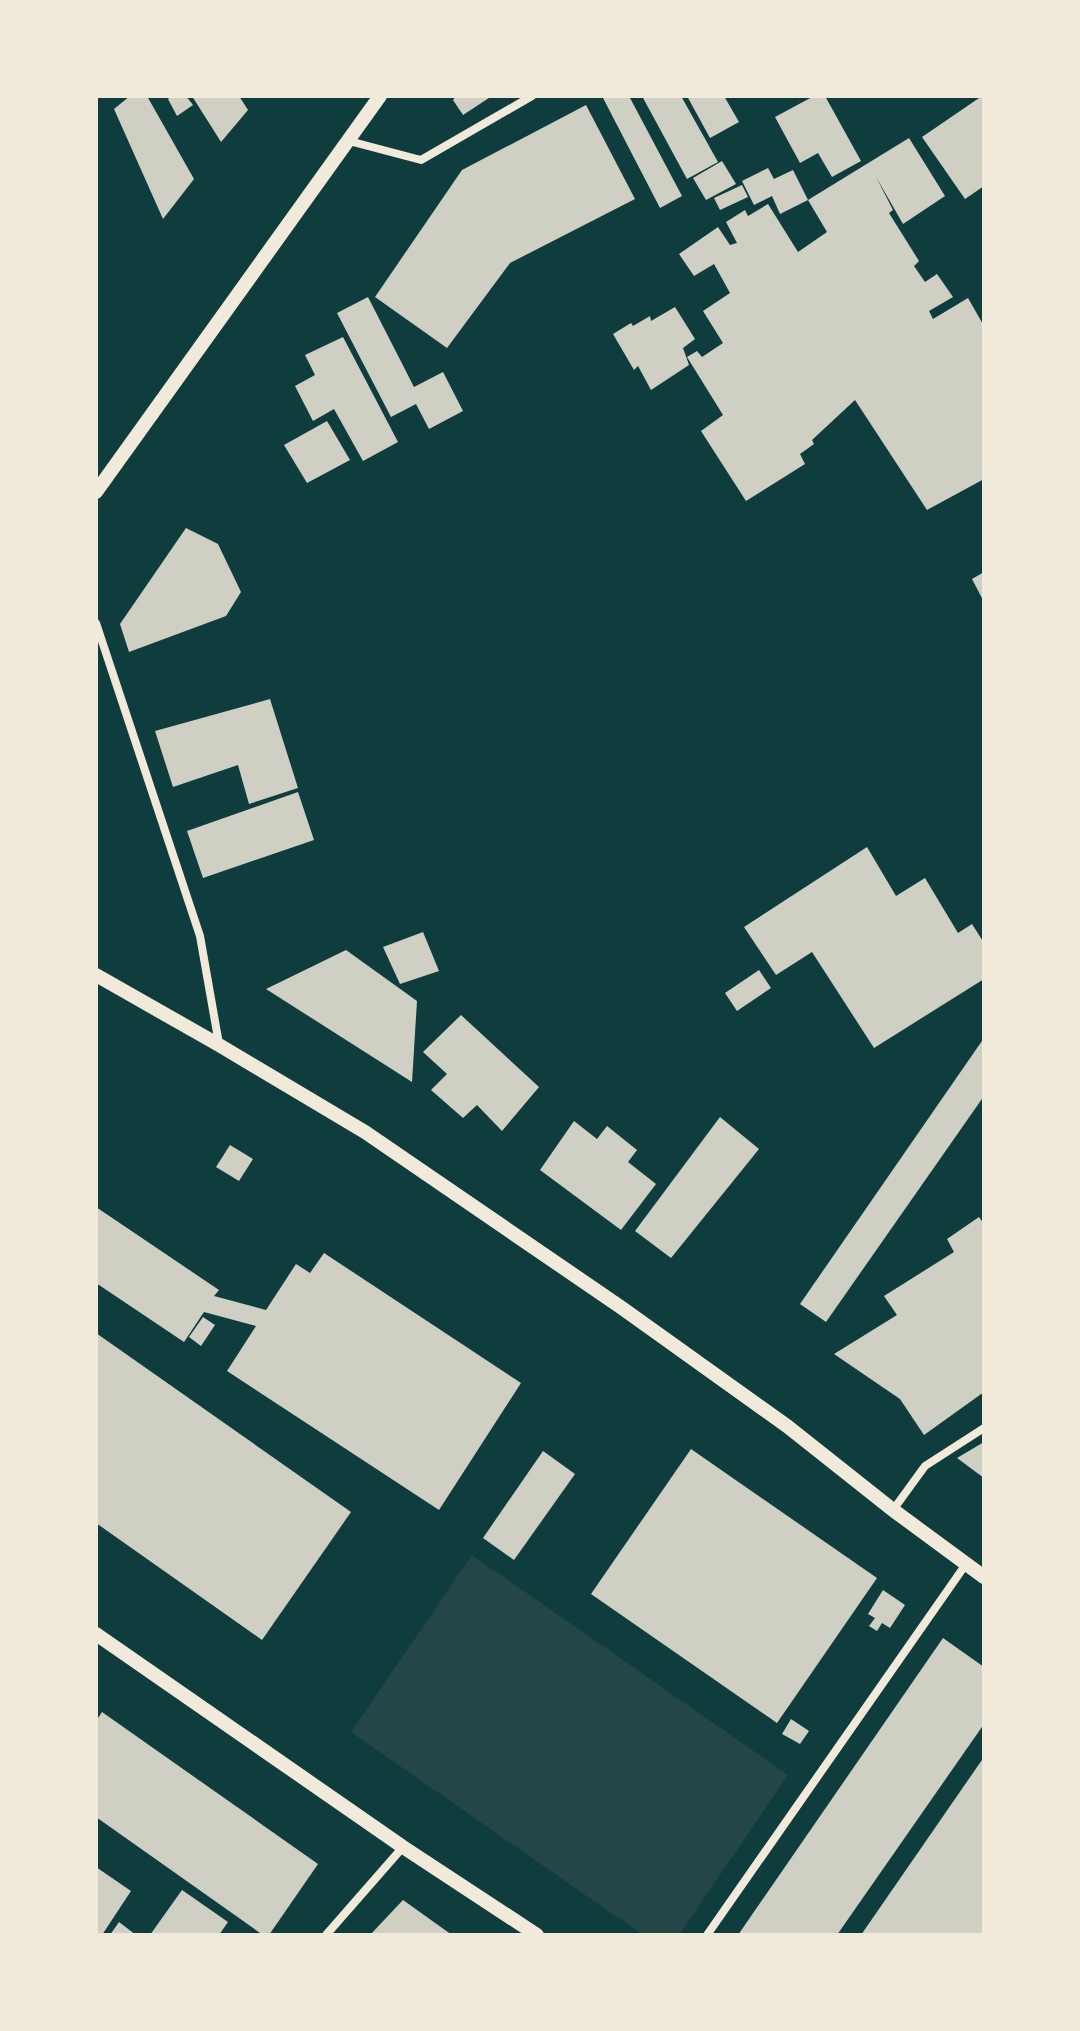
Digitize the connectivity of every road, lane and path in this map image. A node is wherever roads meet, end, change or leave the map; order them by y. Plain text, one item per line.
1 (380, 96) edge
2 (532, 96) edge
3 (349, 141) junction
4 (96, 492) edge
5 (96, 623) edge
6 (96, 975) edge
7 (219, 1045) junction
8 (984, 1428) edge
9 (893, 1510) junction
10 (966, 1564) junction
11 (984, 1577) edge
12 (96, 1634) edge
13 (403, 1847) junction
14 (326, 1935) edge
15 (537, 1935) edge
16 (707, 1935) edge

1 - 3 street
2 - 3 street
3 - 4 street
5 - 7 street
6 - 7 street
7 - 9 street
8 - 9 street
9 - 10 street
10 - 11 street
10 - 16 street
12 - 13 street
13 - 14 street
13 - 15 street

